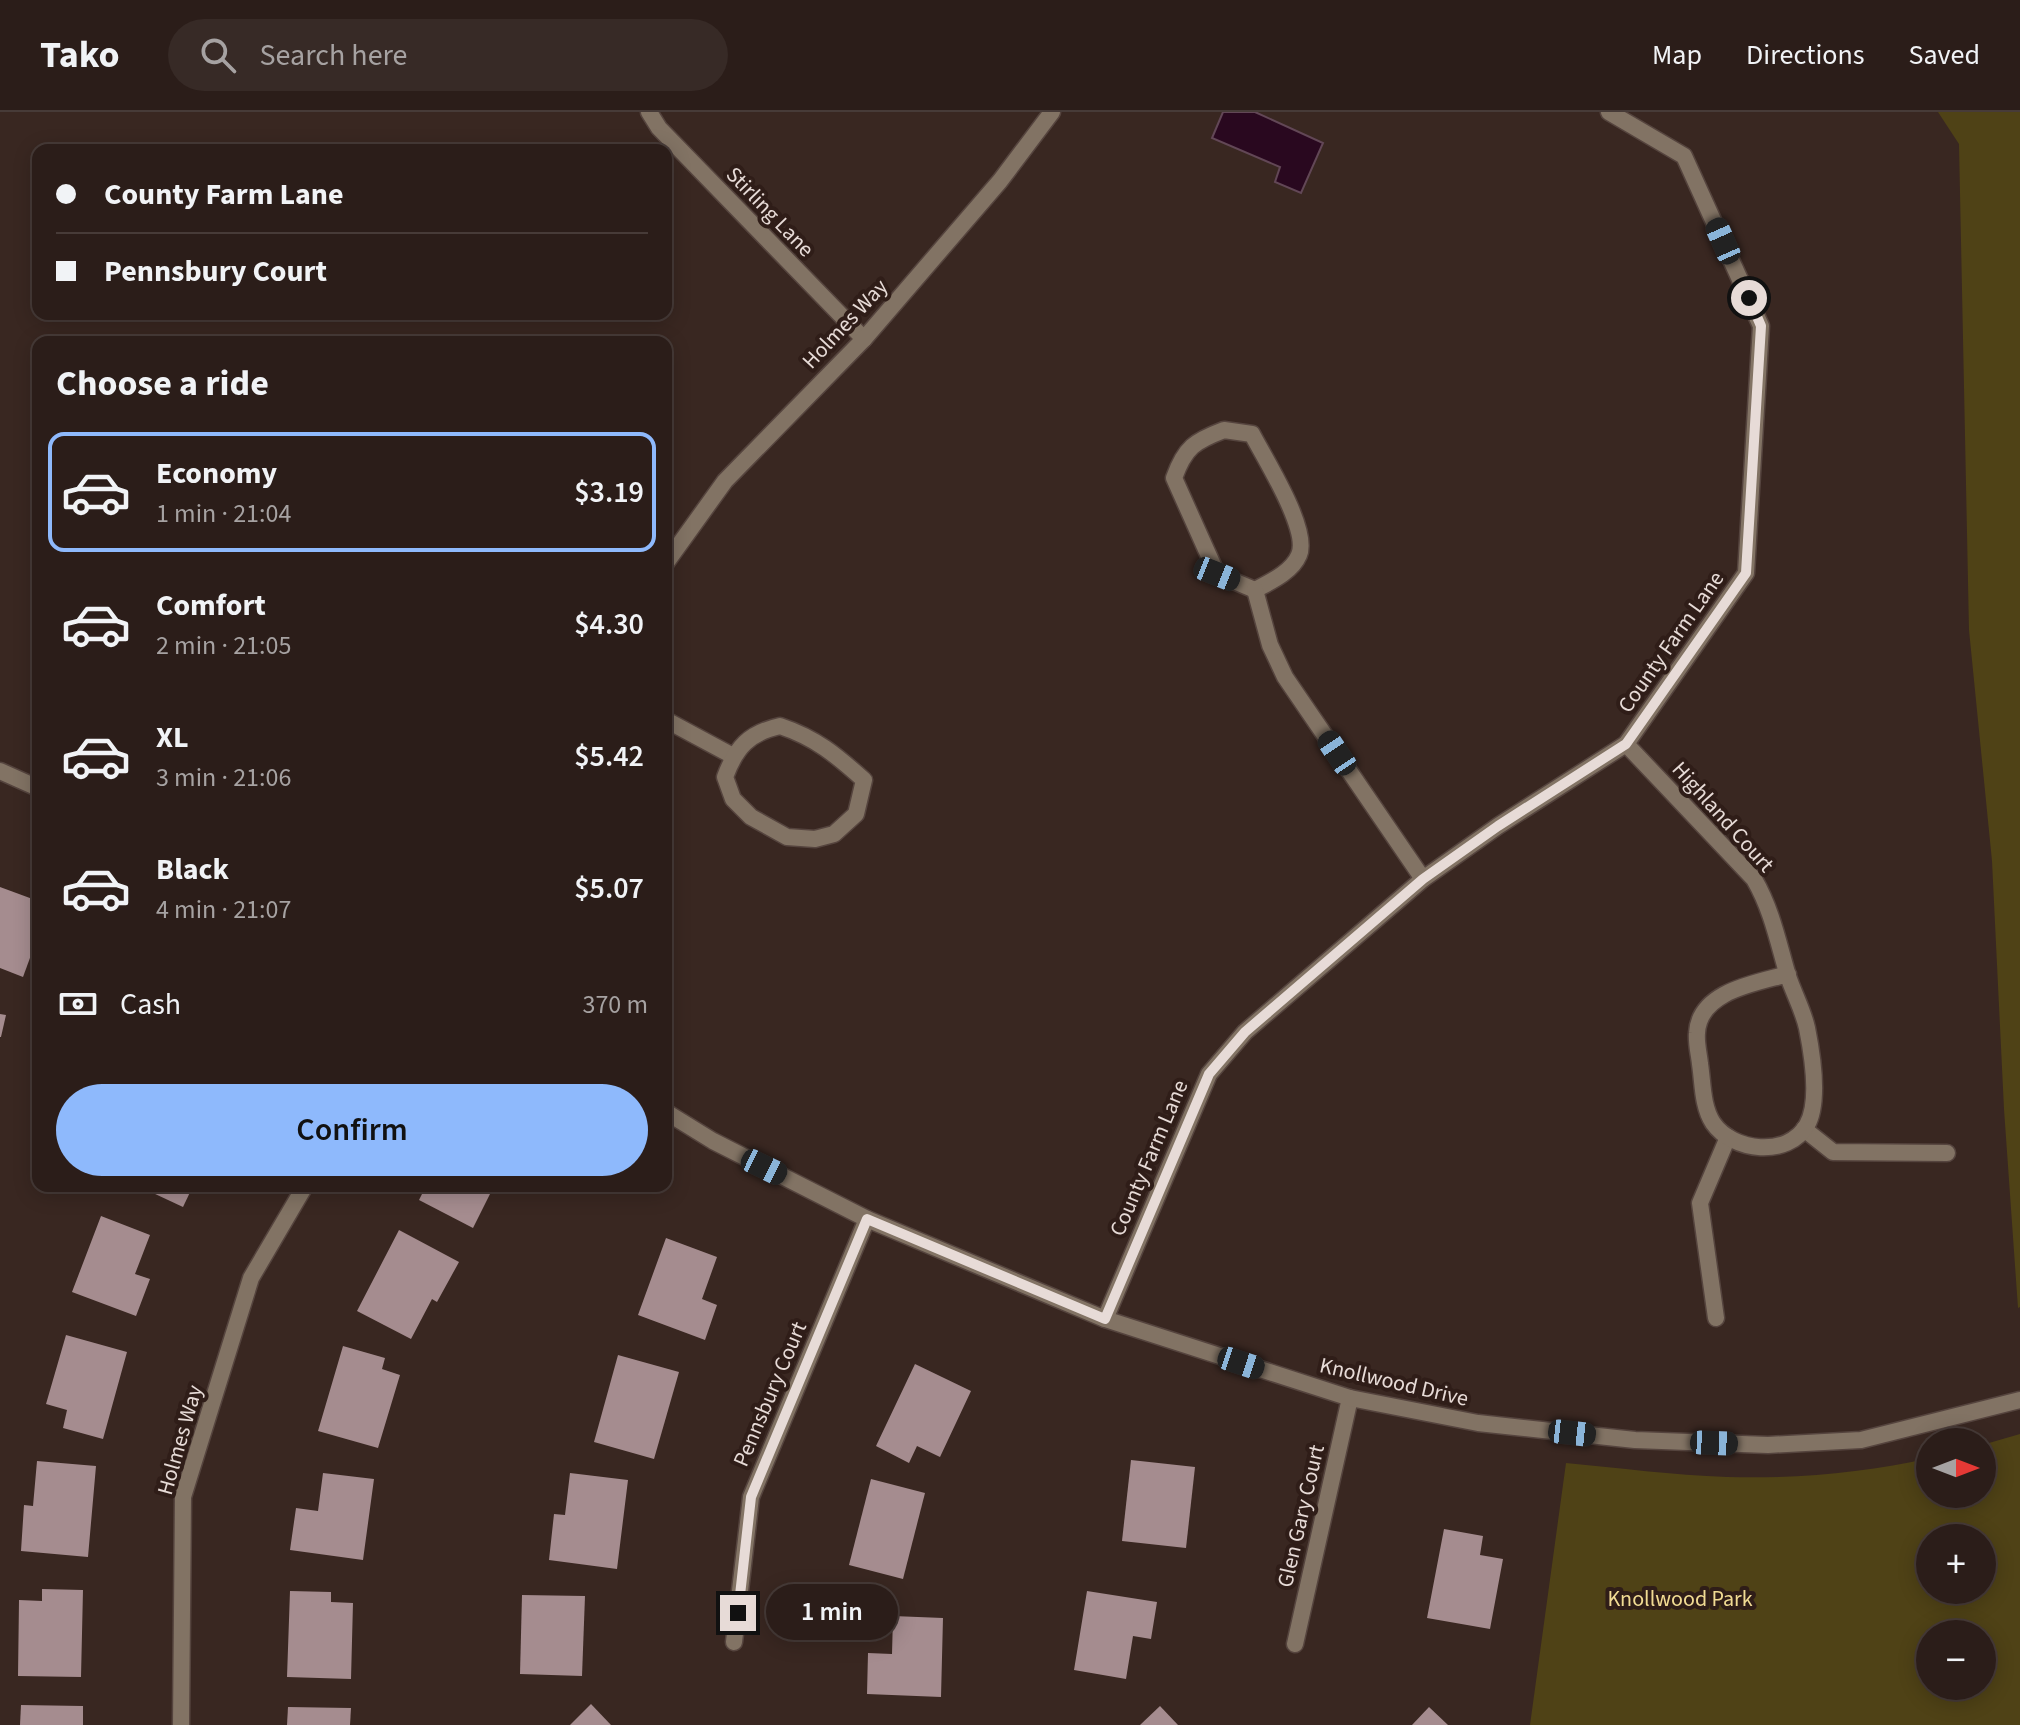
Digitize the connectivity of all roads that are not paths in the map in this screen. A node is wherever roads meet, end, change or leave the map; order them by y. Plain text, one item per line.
1 (649, 112) edge
2 (1052, 112) edge
3 (1609, 112) edge
4 (864, 339) junction
5 (672, 555) edge
6 (1255, 590) junction
7 (672, 723) edge
8 (1626, 744) junction
9 (733, 756) junction
10 (0, 771) edge
11 (32, 785) edge
12 (1423, 879) junction
13 (1788, 974) junction
14 (672, 1116) edge
15 (1804, 1129) junction
16 (1728, 1137) junction
17 (1947, 1153) dead end
18 (301, 1192) edge
19 (867, 1219) junction
20 (1716, 1318) dead end
21 (1105, 1319) junction
22 (1350, 1398) junction
23 (2020, 1400) edge
24 (734, 1642) dead end
25 (1295, 1644) dead end
26 (181, 1725) edge

1 - 4 street, Stirling Lane
2 - 4 street, Holmes Way
3 - 8 street, County Farm Lane
4 - 5 street, Holmes Way
6 - 6 street
6 - 12 street
7 - 9 street
8 - 12 street, County Farm Lane
8 - 13 street, Highland Court
9 - 9 street
10 - 11 street
12 - 21 street, County Farm Lane
13 - 15 street, Highland Court
13 - 16 street
14 - 19 street, Knollwood Drive
15 - 16 street
15 - 17 street
16 - 20 street
18 - 26 street, Holmes Way
19 - 21 street, Knollwood Drive
19 - 24 street, Pennsbury Court
21 - 22 street, Knollwood Drive
22 - 23 street, Knollwood Drive
22 - 25 street, Glen Gary Court

